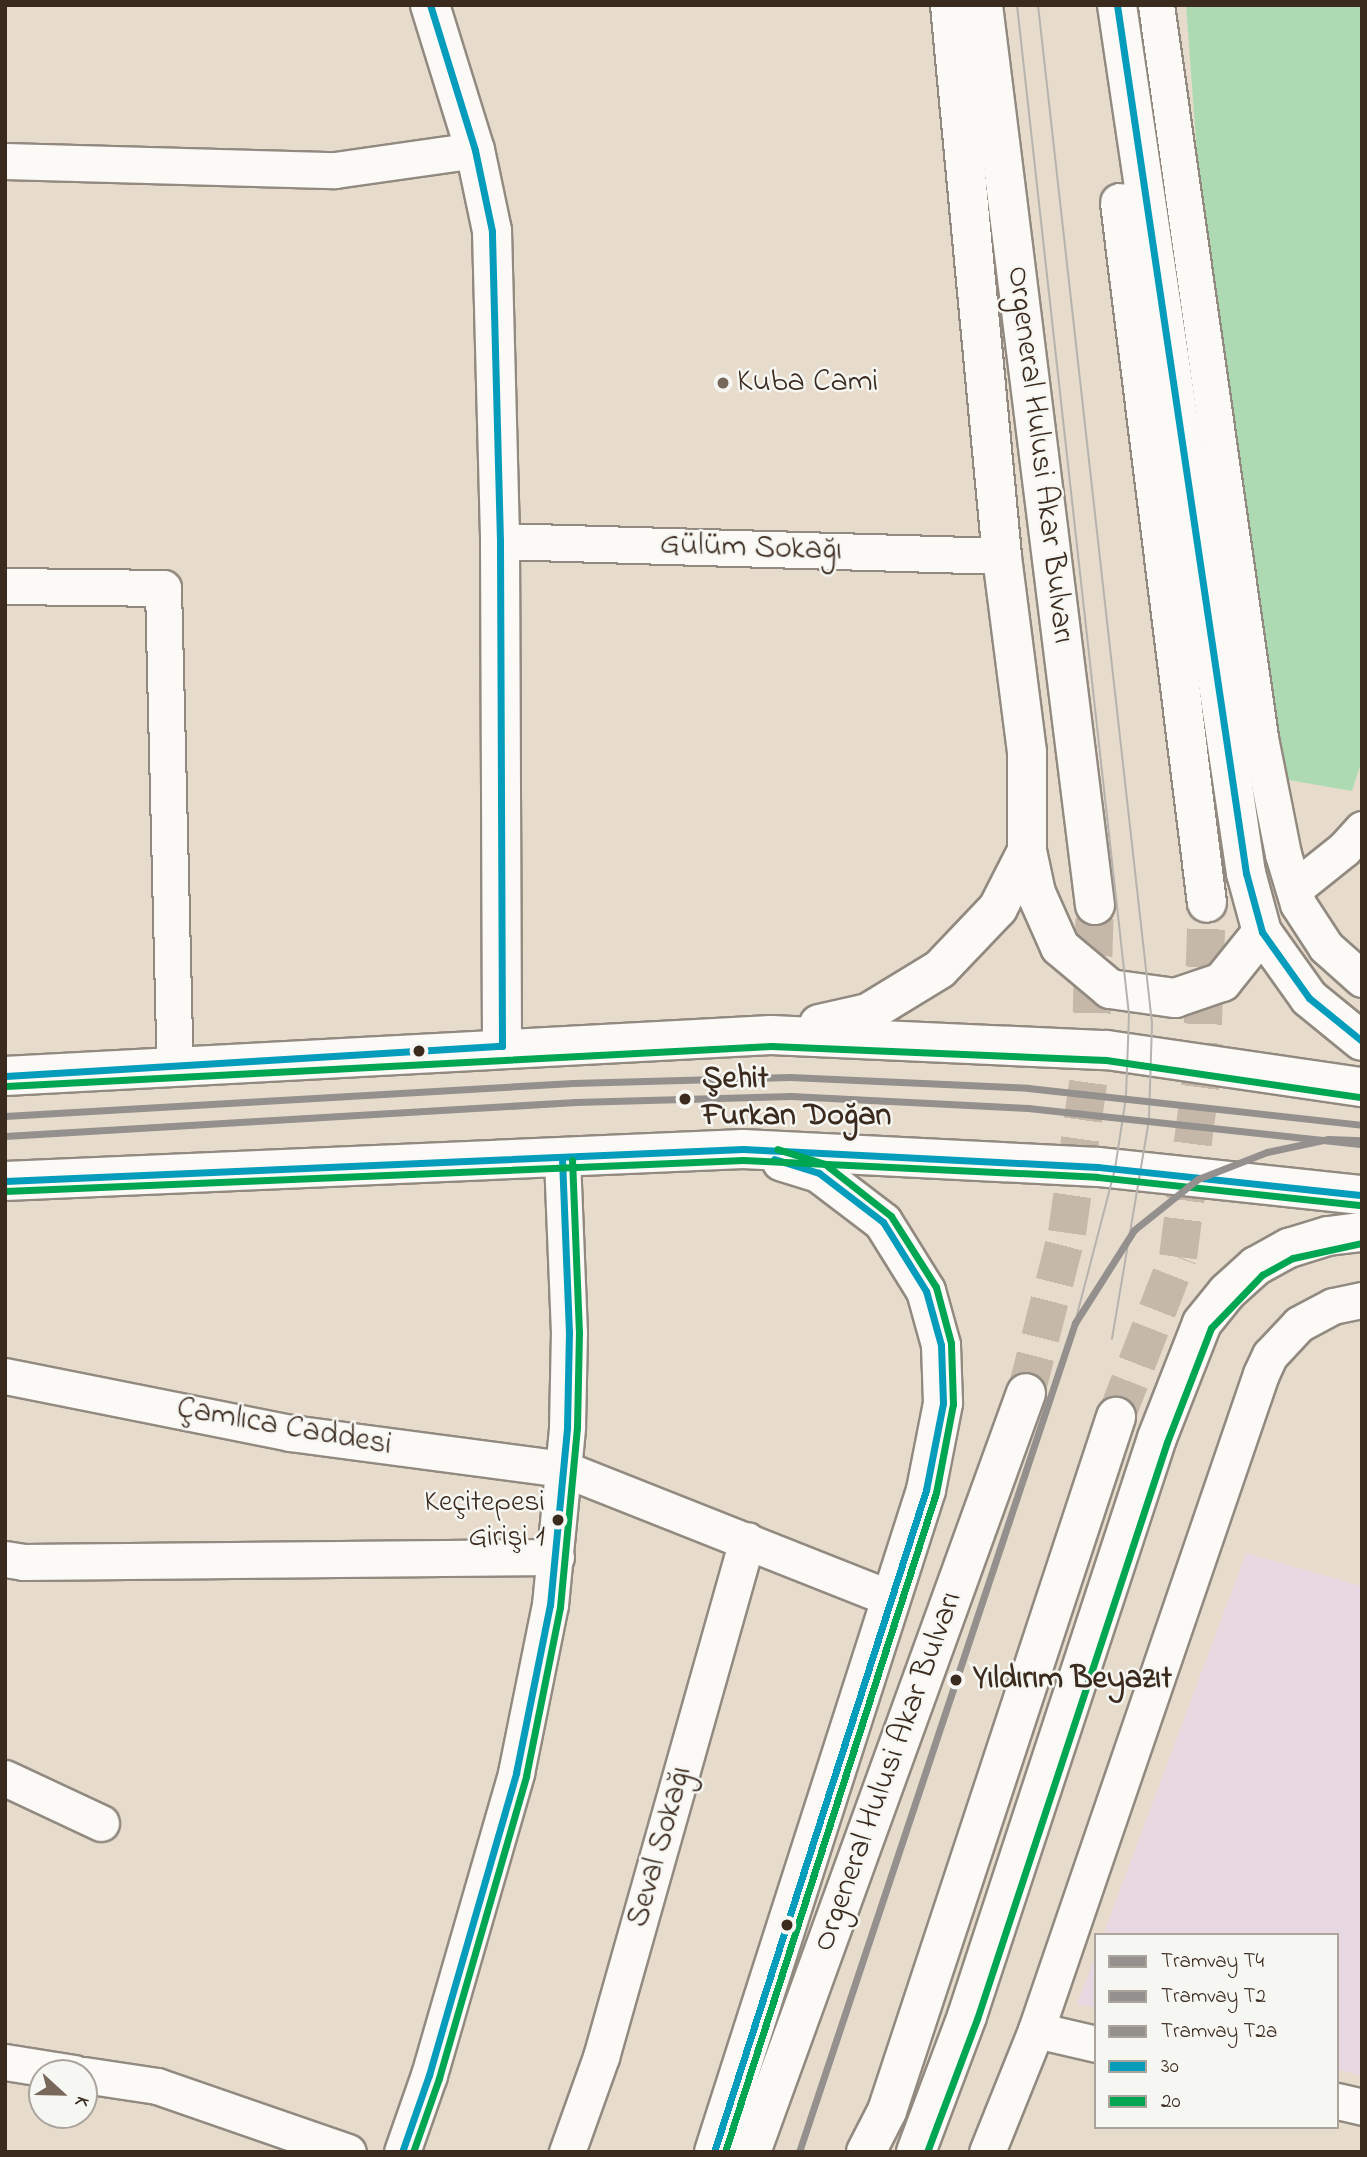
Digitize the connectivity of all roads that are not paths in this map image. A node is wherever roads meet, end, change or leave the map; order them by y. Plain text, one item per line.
1 (430, 5) edge
2 (950, 5) edge
3 (983, 5) edge
4 (1096, 5) edge
5 (1117, 5) edge
6 (1156, 5) edge
7 (475, 150) junction
8 (5, 160) edge
9 (500, 541) junction
10 (1002, 556) junction
11 (5, 586) edge
12 (1362, 829) edge
13 (1027, 851) junction
14 (1294, 889) junction
15 (1207, 903) tunnel mouth
16 (1095, 905) tunnel mouth
17 (1262, 932) junction
18 (1362, 979) edge
19 (771, 1035) junction
20 (1362, 1041) edge
21 (502, 1046) junction
22 (175, 1067) junction
23 (5, 1076) edge
24 (1362, 1087) edge
25 (743, 1149) junction
26 (562, 1160) junction
27 (5, 1181) edge
28 (1362, 1195) edge
29 (1362, 1232) edge
30 (1362, 1300) edge
31 (5, 1376) edge
32 (1026, 1393) tunnel mouth
33 (1116, 1417) tunnel mouth
34 (564, 1469) junction
35 (747, 1539) junction
36 (556, 1557) junction
37 (5, 1559) edge
38 (890, 1598) junction
39 (5, 1778) edge
40 (101, 1824) dead end
41 (1036, 2030) junction
42 (1094, 2044) edge
43 (5, 2062) edge
44 (28, 2066) edge
45 (98, 2077) edge
46 (1339, 2101) edge
47 (1362, 2107) edge
48 (348, 2152) edge
49 (402, 2152) edge
50 (567, 2152) edge
51 (714, 2152) edge
52 (751, 2152) edge
53 (866, 2152) edge
54 (916, 2152) edge
55 (987, 2152) edge

1 - 7 main road
2 - 10 main road
3 - 16 main road, Orgeneral Hulusi Akar Bulvarı
4 - 15 main road
5 - 17 main road
6 - 14 street
7 - 8 street
7 - 9 main road
9 - 10 street, Gülüm Sokağı
9 - 21 main road
10 - 13 main road
11 - 22 street
12 - 14 street
13 - 17 main road
13 - 19 main road
14 - 18 street
17 - 20 main road
19 - 21 main road
19 - 24 main road
21 - 22 main road
22 - 23 main road
25 - 26 main road
25 - 28 main road
25 - 38 main road
26 - 27 main road
26 - 34 street
29 - 54 main road
30 - 41 street
31 - 34 street, Çamlıca Caddesi
32 - 52 main road, Orgeneral Hulusi Akar Bulvarı
33 - 53 main road
34 - 35 street, Çamlıca Caddesi
34 - 36 street
35 - 38 street, Çamlıca Caddesi
35 - 50 street, Seval Sokağı
36 - 37 street
36 - 49 street
38 - 51 main road
39 - 40 street
41 - 42 street
41 - 55 street
43 - 44 street
45 - 48 street
46 - 47 street

